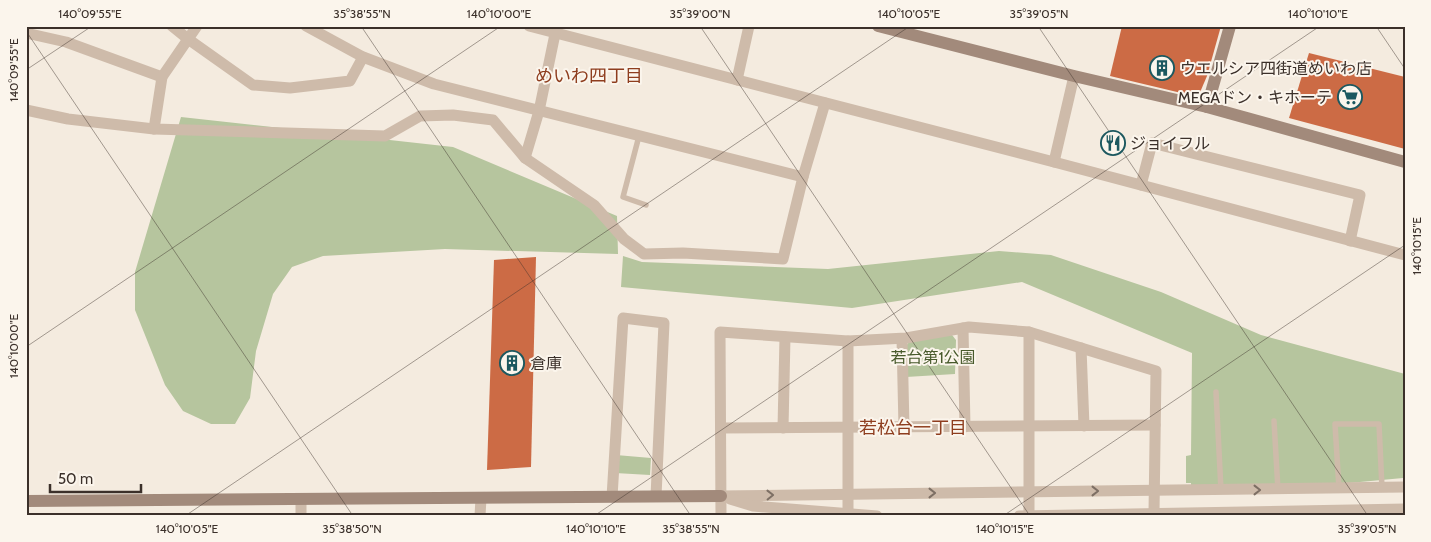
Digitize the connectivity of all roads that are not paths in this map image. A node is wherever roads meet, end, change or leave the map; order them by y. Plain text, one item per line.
1 (172, 26) edge
2 (197, 26) edge
3 (306, 26) edge
4 (529, 26) edge
5 (749, 26) edge
6 (878, 26) edge
7 (1230, 26) edge
8 (26, 33) edge
9 (555, 34) junction
10 (188, 39) junction
11 (363, 57) junction
12 (1074, 76) junction
13 (162, 77) junction
14 (737, 80) junction
15 (825, 103) junction
16 (1207, 107) junction
17 (26, 110) edge
18 (539, 111) junction
19 (154, 130) junction
20 (639, 136) junction
21 (525, 158) junction
22 (1054, 162) junction
23 (1405, 162) edge
24 (803, 177) junction
25 (1141, 185) junction
26 (646, 205) dead end
27 (1350, 241) junction
28 (1405, 255) edge
29 (963, 328) junction
30 (1029, 332) junction
31 (785, 337) junction
32 (902, 339) junction
33 (848, 341) junction
34 (1081, 348) junction
35 (1216, 392) dead end
36 (1274, 421) dead end
37 (1155, 425) junction
38 (1028, 426) junction
39 (1084, 426) junction
40 (966, 427) junction
41 (721, 428) junction
42 (783, 428) junction
43 (848, 428) junction
44 (904, 428) junction
45 (1405, 487) edge
46 (1382, 488) junction
47 (1339, 489) junction
48 (1221, 490) junction
49 (1278, 490) junction
50 (1312, 490) junction
51 (1154, 491) junction
52 (1028, 492) junction
53 (848, 493) junction
54 (656, 496) junction
55 (721, 496) junction
56 (612, 497) junction
57 (481, 498) junction
58 (301, 499) junction
59 (26, 501) edge
60 (1405, 509) edge
61 (1154, 513) junction
62 (1312, 513) edge
63 (848, 515) edge
64 (302, 516) edge
65 (480, 516) edge
66 (721, 516) edge
67 (877, 516) edge
68 (1019, 516) edge
69 (1028, 516) edge

1 - 10 street
2 - 10 street
3 - 11 street
4 - 9 street
5 - 14 street
6 - 12 street
7 - 16 street
8 - 13 street
9 - 14 street
9 - 18 street
10 - 11 street
10 - 13 street
11 - 18 street
12 - 16 street
12 - 22 street
13 - 19 street
14 - 15 street
15 - 22 street
15 - 24 street
16 - 23 street
17 - 19 street
18 - 20 street
18 - 21 street
19 - 21 street
20 - 24 street
20 - 26 lane
21 - 24 street
22 - 25 street
25 - 27 street
25 - 27 street
27 - 28 street
29 - 30 street
29 - 32 street
29 - 40 street
30 - 34 street
30 - 38 street
31 - 33 street
31 - 41 street
31 - 42 street
32 - 33 street
32 - 44 street
33 - 43 street
34 - 37 street
34 - 39 street
35 - 48 lane
36 - 49 lane
37 - 39 street
37 - 51 street
38 - 39 street
38 - 40 street
38 - 52 street
40 - 44 street
41 - 42 street
41 - 55 street
42 - 43 street
43 - 44 street
43 - 53 street
45 - 46 street
46 - 47 street
46 - 47 lane
47 - 50 street
48 -> 49 street
48 - 51 street
49 - 50 street
50 - 62 street
52 -> 51 street
51 - 61 street
53 -> 52 street
52 - 69 street
55 -> 53 street
53 - 63 street
54 - 55 street
54 - 56 street
54 - 56 street
55 - 63 street
55 - 66 street
56 - 57 street
57 - 58 street
57 - 65 street
58 - 59 street
58 - 64 street
60 - 62 street
61 - 62 street
61 - 69 street
63 - 67 street
68 - 69 street

